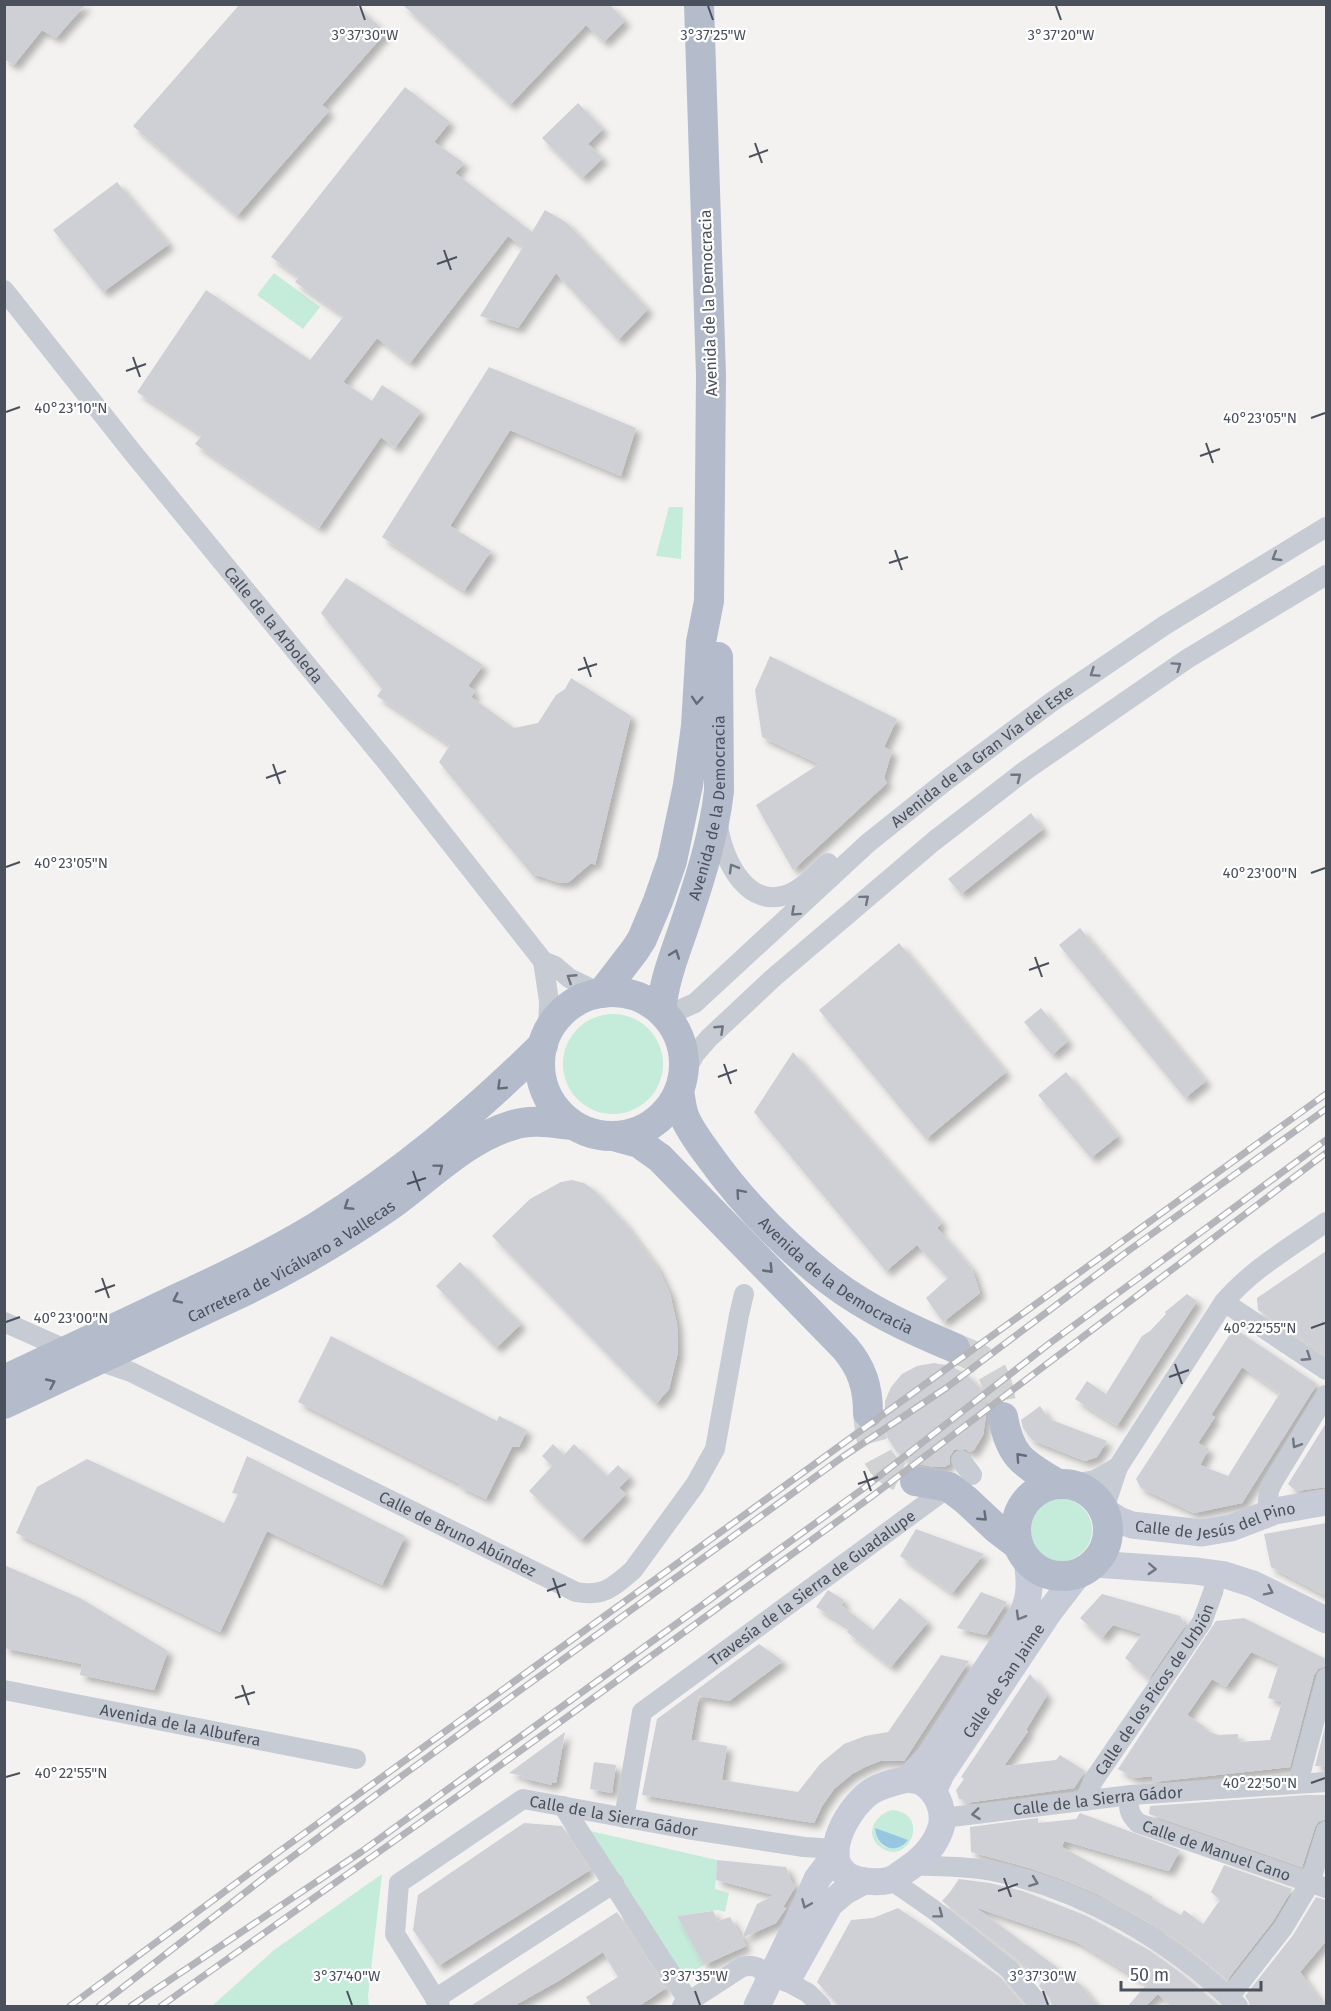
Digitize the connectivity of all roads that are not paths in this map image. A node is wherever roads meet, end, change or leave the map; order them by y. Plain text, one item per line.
1 (699, 4) edge
2 (4, 290) edge
3 (1326, 527) edge
4 (1326, 574) edge
5 (709, 601) junction
6 (717, 812) junction
7 (868, 843) junction
8 (543, 961) junction
9 (601, 993) junction
10 (662, 1012) junction
11 (545, 1039) junction
12 (681, 1083) junction
13 (572, 1125) junction
14 (617, 1137) junction
15 (1326, 1222) edge
16 (744, 1294) dead end
17 (1224, 1302) junction
18 (4, 1322) edge
19 (955, 1348) tunnel mouth
20 (68, 1350) junction
21 (96, 1361) junction
22 (1326, 1370) edge
23 (4, 1380) edge
24 (1326, 1395) edge
25 (4, 1404) edge
26 (868, 1413) tunnel mouth
27 (1003, 1417) tunnel mouth
28 (1118, 1467) junction
29 (960, 1474) junction
30 (915, 1480) tunnel mouth
31 (1063, 1484) junction
32 (1326, 1502) edge
33 (1105, 1510) junction
34 (1267, 1513) junction
35 (1022, 1553) junction
36 (1086, 1569) junction
37 (1214, 1574) junction
38 (1326, 1620) edge
39 (1326, 1678) edge
40 (4, 1690) edge
41 (356, 1759) dead end
42 (908, 1779) junction
43 (1326, 1782) edge
44 (1298, 1783) junction
45 (933, 1792) junction
46 (1131, 1795) junction
47 (1084, 1801) junction
48 (563, 1806) junction
49 (624, 1818) junction
50 (943, 1818) junction
51 (1326, 1831) edge
52 (836, 1851) junction
53 (914, 1865) junction
54 (891, 1880) junction
55 (864, 1881) junction
56 (614, 1883) junction
57 (1318, 1886) edge
58 (771, 1995) edge
59 (1233, 2002) edge
60 (438, 2003) edge
61 (686, 2004) edge
62 (821, 2007) edge
63 (1040, 2007) edge

1 - 5 main road, Avenida de la Democracia
2 - 8 street, Calle de la Arboleda
3 -> 7 street, Avenida de la Gran Vía del Este
12 -> 4 street
5 - 6 main road, Avenida de la Democracia
5 -> 9 main road, Avenida de la Democracia
7 -> 6 street
10 -> 6 main road, Avenida de la Democracia
7 -> 10 street, Avenida de la Gran Vía del Este
9 -> 8 street, Calle de la Arboleda
8 - 11 street, Calle de la Arboleda
9 - 10 main road
9 - 11 main road
10 - 12 main road
11 - 13 main road
11 -> 20 main road, Carretera de Vicálvaro a Vallecas
12 - 14 main road
19 -> 12 main road, Avenida de la Democracia
13 - 14 main road
21 -> 13 main road, Carretera de Vicálvaro a Vallecas
14 -> 26 main road, Avenida de la Democracia
15 - 17 street
16 - 21 street, Calle de Bruno Abúndez
17 -> 22 street
17 - 28 street
18 - 20 street, Calle de Bruno Abúndez
20 - 21 street, Calle de Bruno Abúndez
20 - 23 main road, Carretera de Vicálvaro a Vallecas
25 -> 21 main road, Carretera de Vicálvaro a Vallecas
24 -> 34 street
31 -> 27 main road
28 - 31 street
28 - 33 street
29 - 30 main road
29 -> 35 main road
29 - 49 street, Travesía de la Sierra de Guadalupe
31 - 33 main road
31 - 35 main road
32 - 34 main road, Calle de Jesús del Pino
33 - 34 main road, Calle de Jesús del Pino
33 - 36 main road
35 - 36 main road
35 -> 42 main road, Calle de San Jaime
36 -> 37 main road
36 - 45 main road, Calle de San Jaime
37 -> 38 main road
37 - 47 street, Calle de los Picos de Urbión
39 - 44 street
40 - 41 street, Avenida de la Albufera
42 - 45 main road
42 - 52 main road
43 - 44 street, Calle de la Sierra Gádor
44 - 46 street, Calle de la Sierra Gádor
45 - 50 main road
46 - 47 street, Calle de la Sierra Gádor
46 - 57 street, Calle de Manuel Cano
47 -> 50 street, Calle de la Sierra Gádor
48 - 49 street, Calle de la Sierra Gádor
48 - 56 street
48 - 60 street, Calle de la Sierra Gádor
49 - 52 street, Calle de la Sierra Gádor
50 - 53 main road
51 - 57 street
52 - 55 main road
52 -> 58 main road
53 - 54 main road
53 -> 59 street
54 - 55 main road
54 -> 63 street
55 - 58 main road
56 - 60 street, Calle de la Sierra Gádor
56 - 61 street
57 - 59 street
58 - 61 street
58 - 62 street

